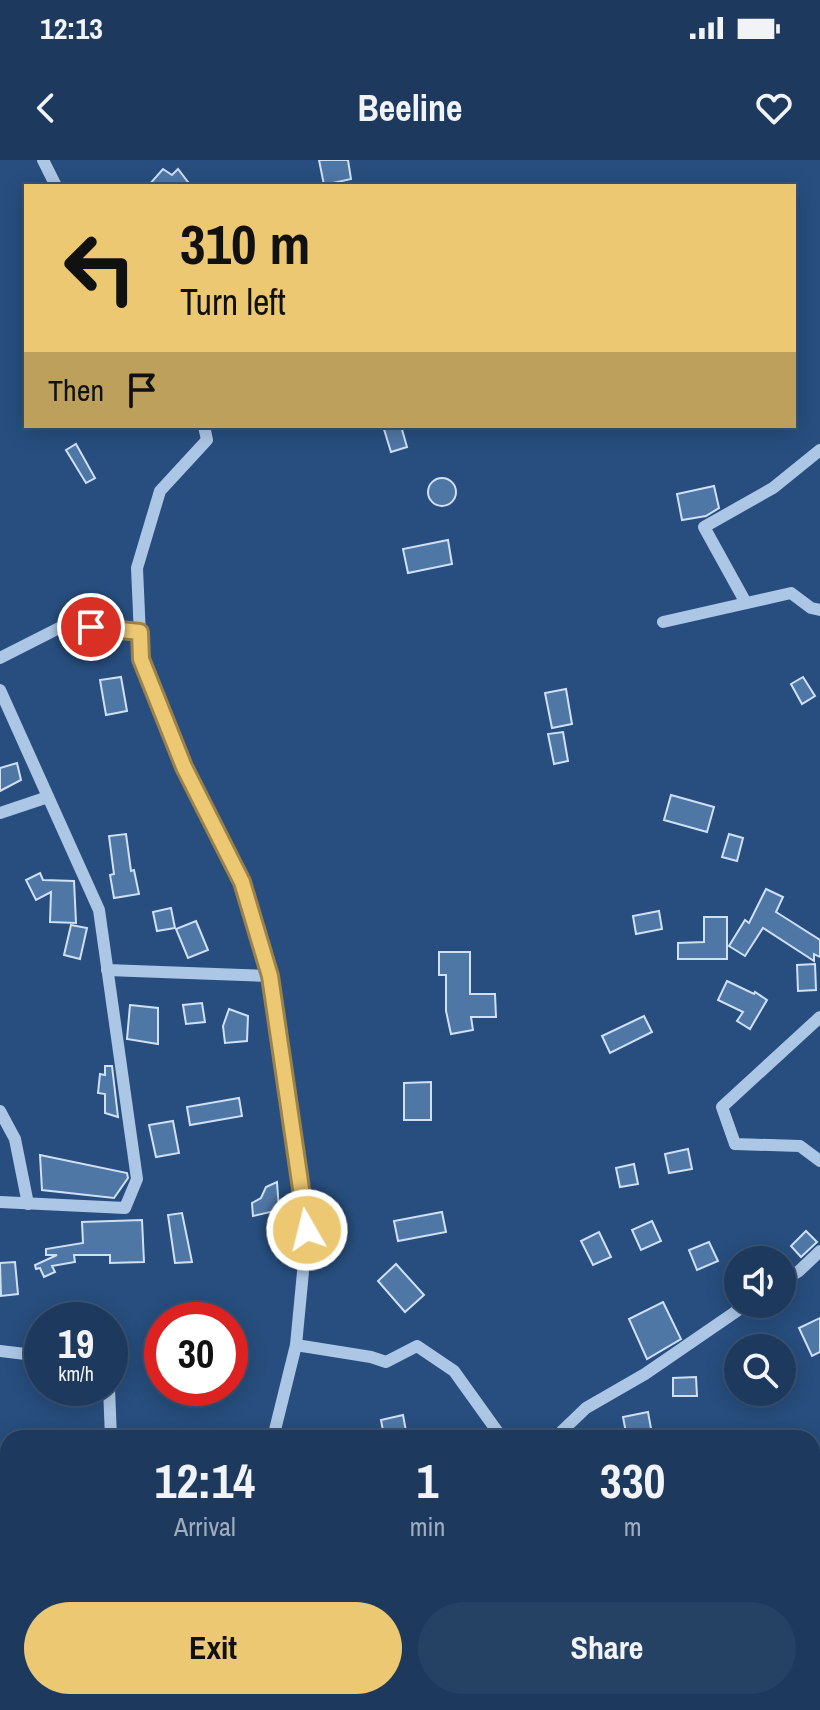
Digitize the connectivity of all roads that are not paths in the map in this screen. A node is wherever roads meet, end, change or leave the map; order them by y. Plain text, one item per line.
1 (43, 160) edge
2 (55, 184) edge
3 (204, 428) edge
4 (820, 450) edge
5 (746, 603) junction
6 (820, 610) edge
7 (663, 622) dead end
8 (140, 632) junction
9 (0, 658) edge
10 (0, 690) edge
11 (48, 797) junction
12 (0, 813) edge
13 (107, 970) junction
14 (270, 976) junction
15 (820, 1017) edge
16 (0, 1111) edge
17 (820, 1161) edge
18 (0, 1202) edge
19 (28, 1204) junction
20 (820, 1251) edge
21 (796, 1273) edge
22 (727, 1318) edge
23 (296, 1345) junction
24 (0, 1351) edge
25 (24, 1354) edge
26 (110, 1406) edge
27 (111, 1430) edge
28 (275, 1430) edge
29 (496, 1430) edge
30 (563, 1430) edge

1 - 2 street
3 - 8 street
4 - 5 street
5 - 6 street
5 - 7 street
8 - 9 street
8 - 14 street
10 - 11 street
11 - 12 street
11 - 13 street
13 - 14 street
13 - 19 street
14 - 23 street
15 - 17 street
16 - 19 street
18 - 19 street
20 - 21 street
22 - 30 street
23 - 28 street
23 - 29 street
24 - 25 street
26 - 27 street

